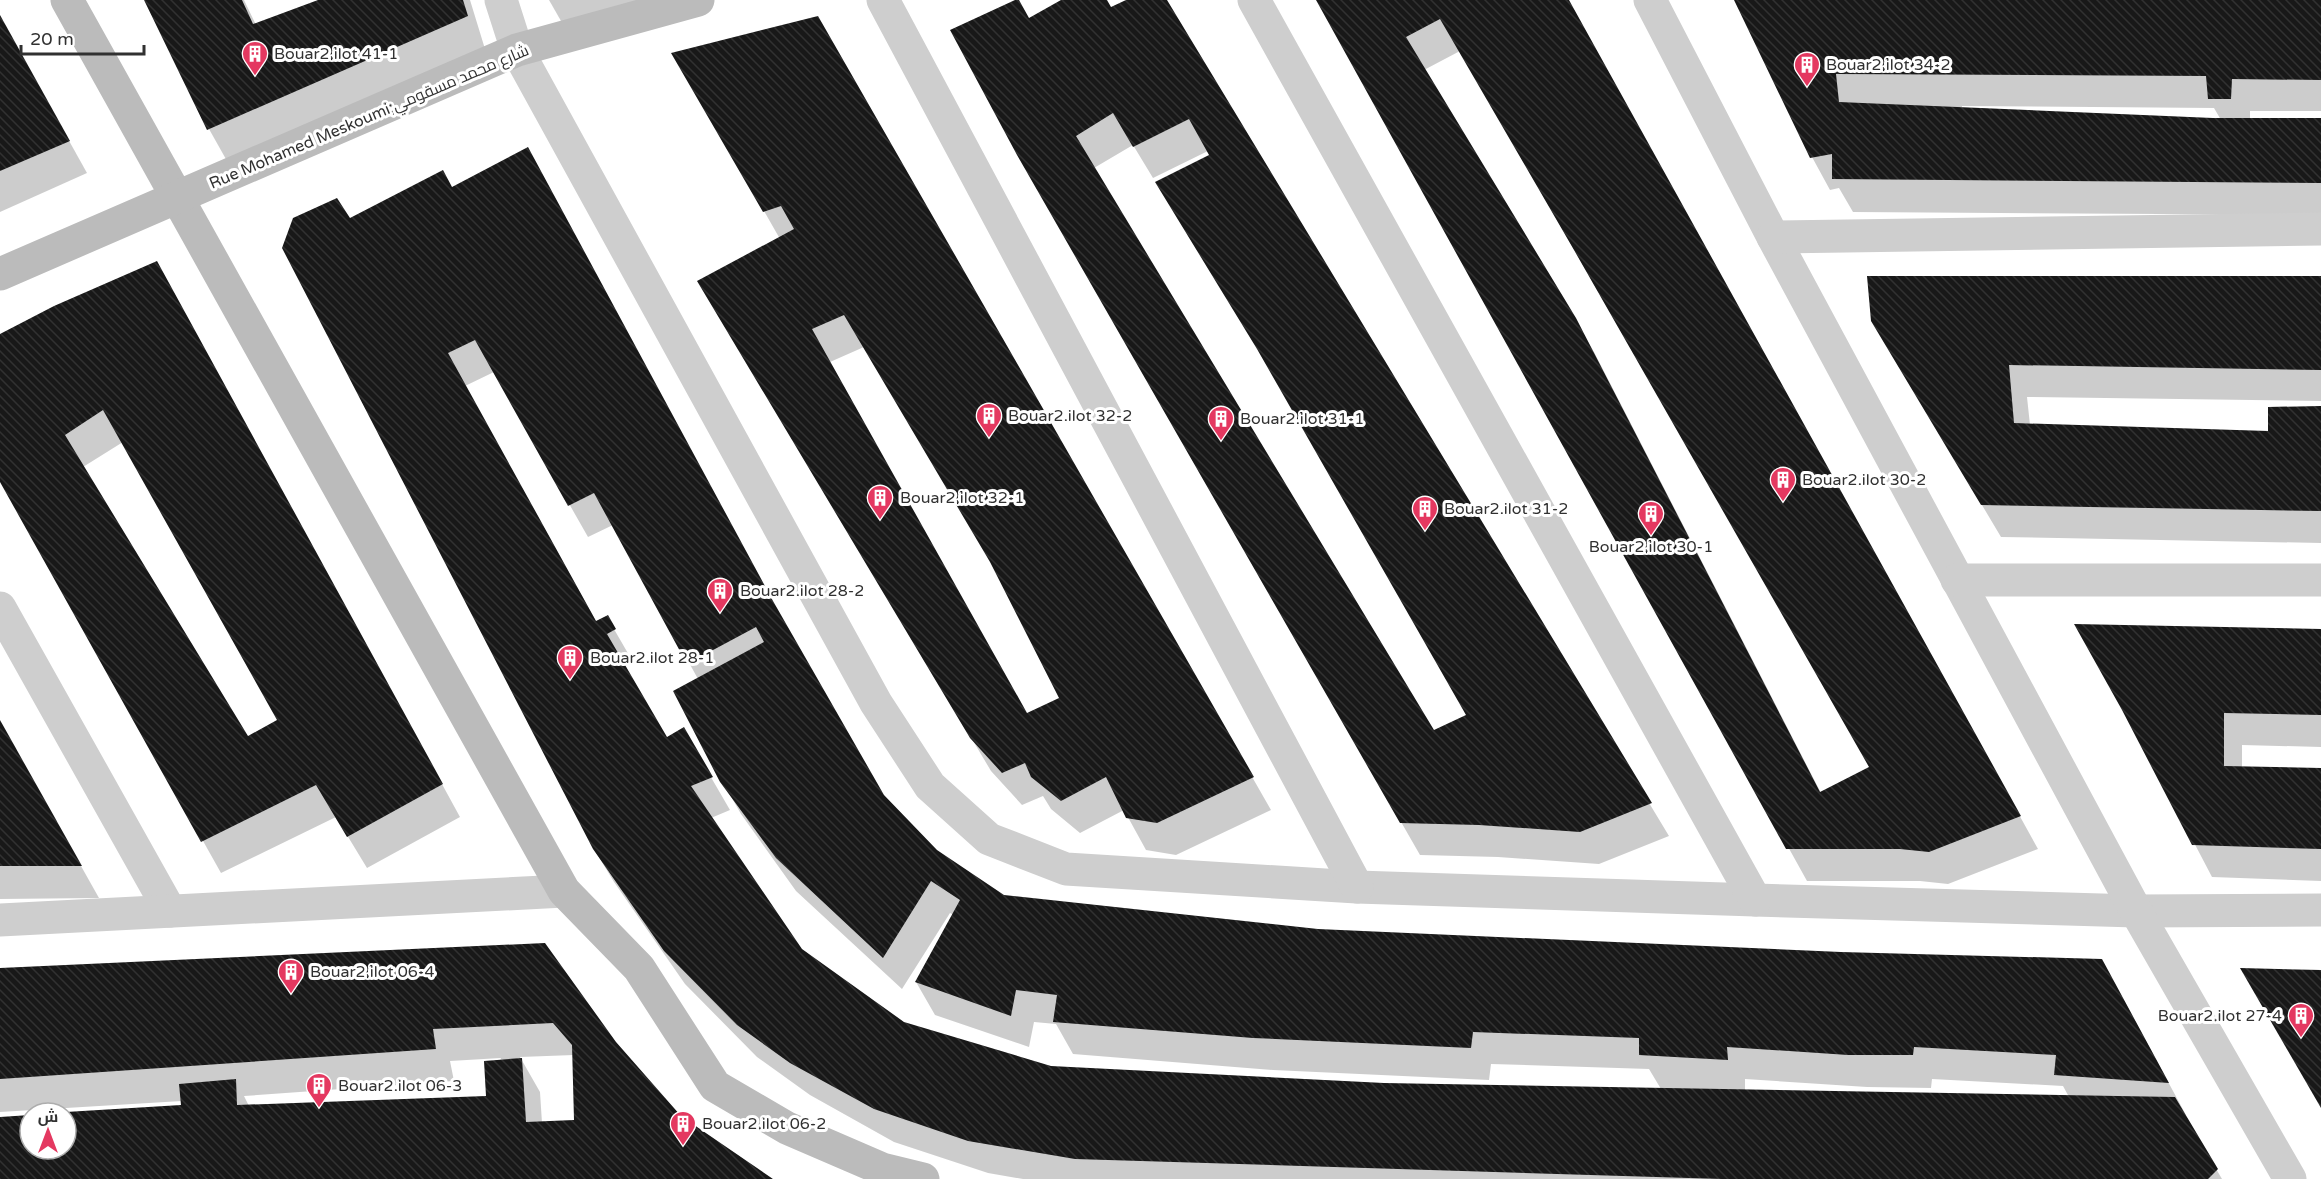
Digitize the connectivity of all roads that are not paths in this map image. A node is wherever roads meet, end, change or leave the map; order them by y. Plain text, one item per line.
1 (67, 0) edge
2 (501, 0) edge
3 (698, 0) edge
4 (882, 0) edge
5 (1254, 0) edge
6 (1650, 0) edge
7 (517, 50) junction
8 (179, 198) junction
9 (2321, 229) edge
10 (1773, 237) junction
11 (0, 274) edge
12 (1957, 580) junction
13 (2321, 580) edge
14 (0, 608) edge
15 (1357, 887) junction
16 (564, 891) junction
17 (1755, 900) junction
18 (2321, 910) edge
19 (170, 911) junction
20 (2136, 911) junction
21 (0, 920) edge
22 (923, 1179) edge
23 (2290, 1179) edge

1 - 8 street
2 - 7 street
3 - 7 street, Rue Mohamed Meskoumi;شارع محمد مسقومي
4 - 15 street
5 - 17 street
6 - 10 street
7 - 8 street, Rue Mohamed Meskoumi;شارع محمد مسقومي
7 - 15 street
8 - 11 street, Rue Mohamed Meskoumi;شارع محمد مسقومي
8 - 16 street
9 - 10 street
10 - 12 street
12 - 13 street
12 - 20 street
14 - 19 street
15 - 17 street
16 - 19 street
16 - 22 street
17 - 20 street
18 - 20 street
19 - 21 street
20 - 23 street

